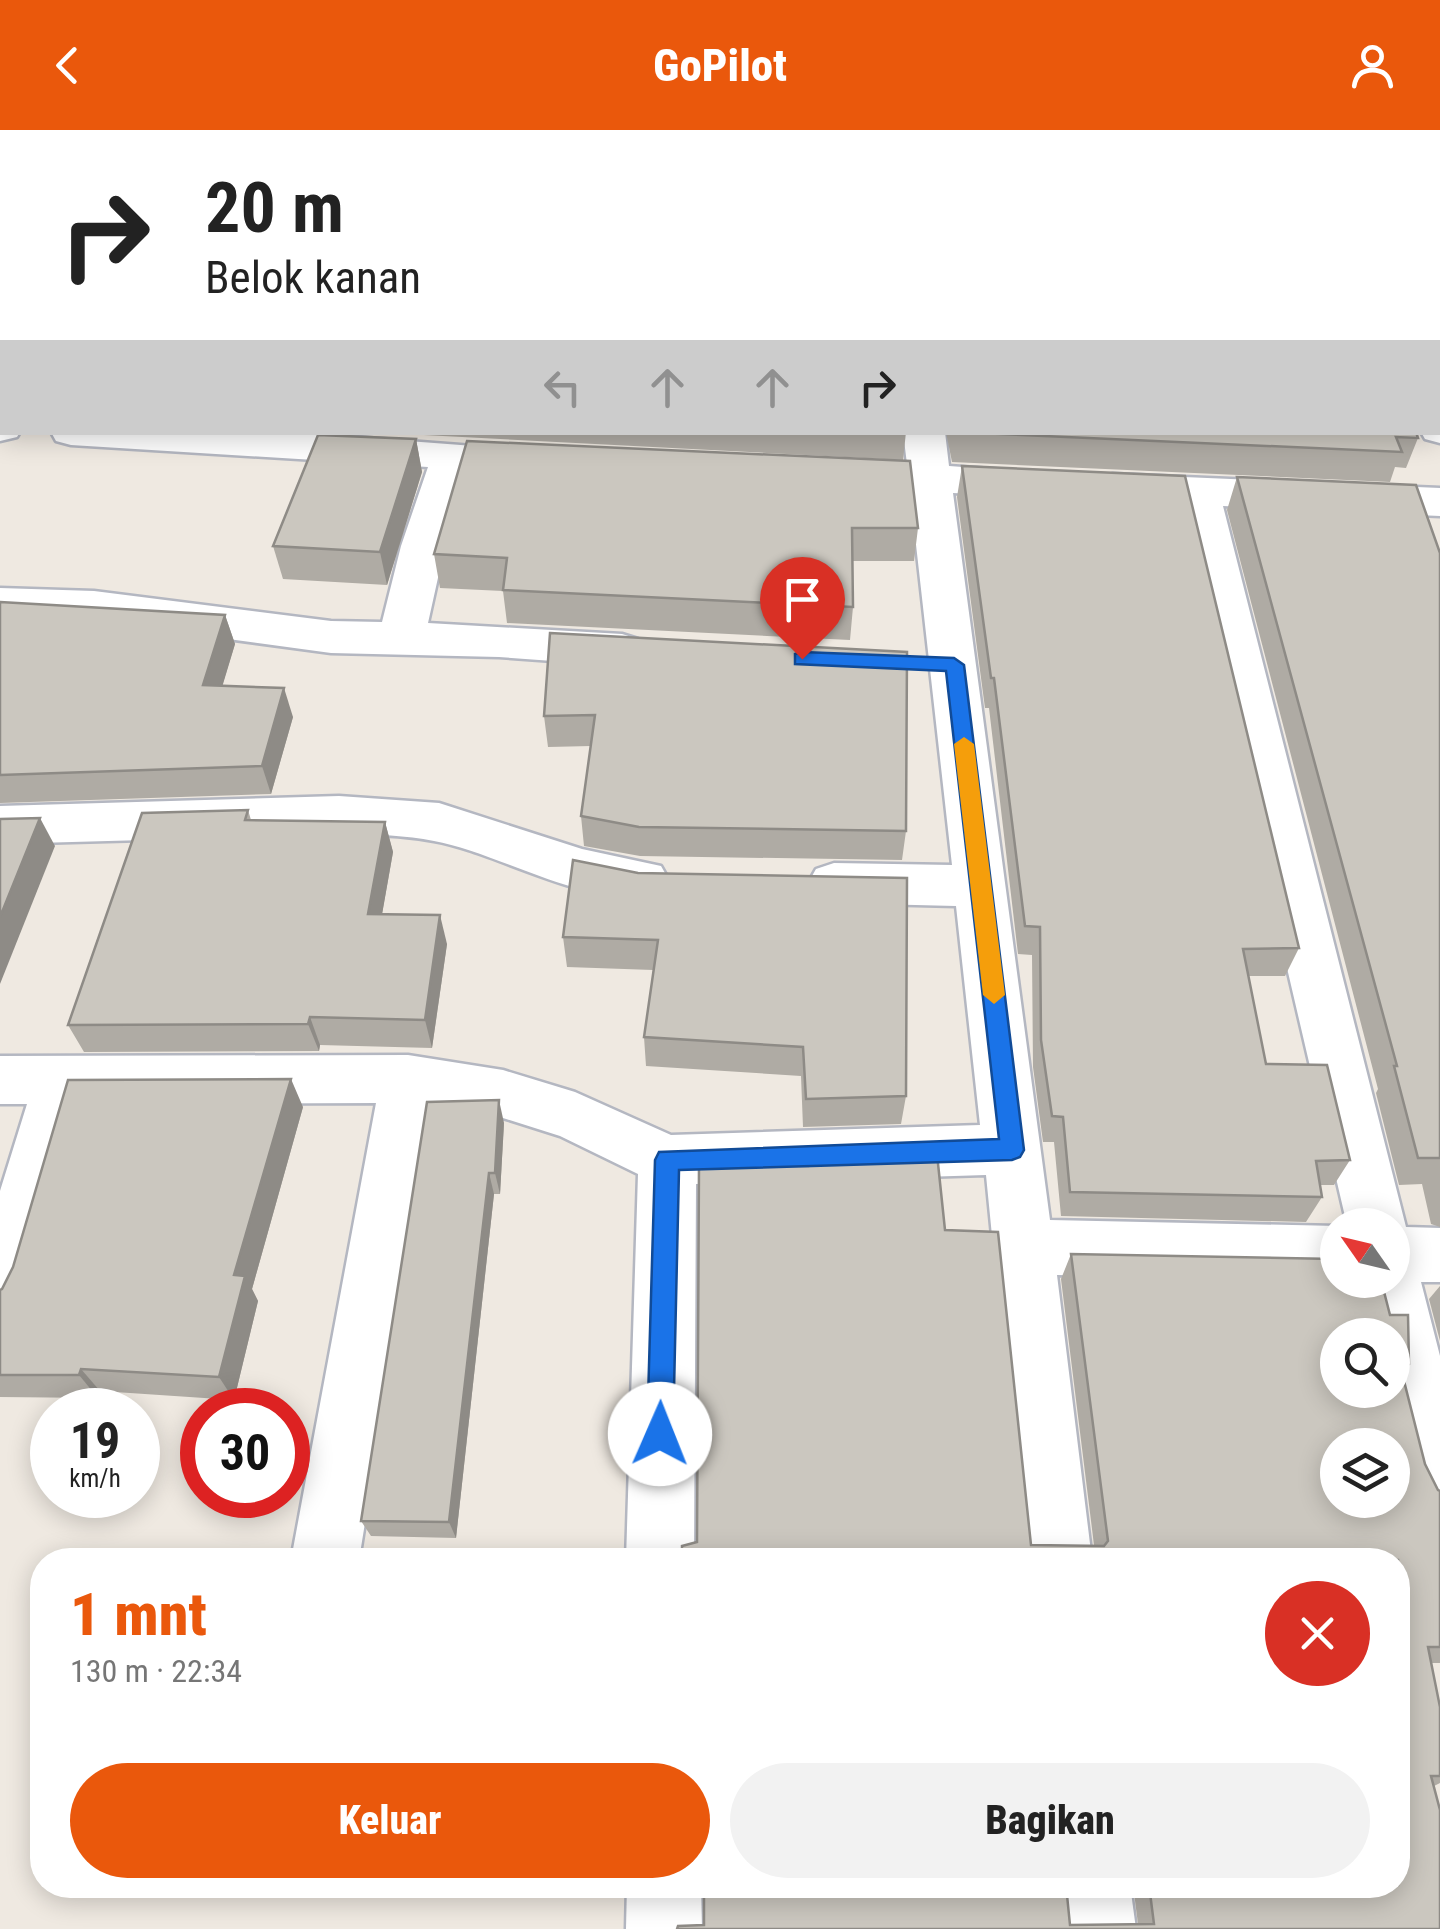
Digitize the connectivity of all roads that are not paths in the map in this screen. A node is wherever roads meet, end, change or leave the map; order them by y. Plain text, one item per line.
1 (158, 435) edge
2 (302, 440) edge
3 (927, 455) edge
4 (452, 457) junction
5 (586, 464) edge
6 (796, 472) edge
7 (1198, 493) junction
8 (1440, 502) edge
9 (0, 603) edge
10 (402, 639) junction
11 (668, 653) edge
12 (0, 825) edge
13 (697, 881) edge
14 (792, 883) edge
15 (981, 886) junction
16 (408, 1079) junction
17 (0, 1080) edge
18 (62, 1080) junction
19 (1012, 1150) junction
20 (667, 1160) junction
21 (1373, 1208) edge
22 (1024, 1247) junction
23 (1320, 1253) edge
24 (1410, 1254) edge
25 (1440, 1255) edge
26 (0, 1290) edge
27 (1394, 1298) edge
28 (1440, 1483) edge
29 (328, 1548) edge
30 (660, 1548) edge
31 (1057, 1548) edge
32 (664, 1898) edge
33 (1095, 1898) edge
34 (664, 1929) edge
35 (1098, 1929) edge

1 - 2 street
2 - 4 street
3 - 6 street
3 - 7 street
3 - 15 street
4 - 5 street
4 - 10 street
7 - 8 street
7 - 21 street
9 - 10 street
10 - 11 street
12 - 13 street
14 - 15 street
15 - 19 street
16 - 18 street
16 - 20 street
16 - 29 street
17 - 18 street
18 - 26 street
19 - 20 street
19 - 22 street
20 - 30 street
22 - 23 street
22 - 31 street
24 - 25 street
27 - 28 street
32 - 34 street
33 - 35 street

